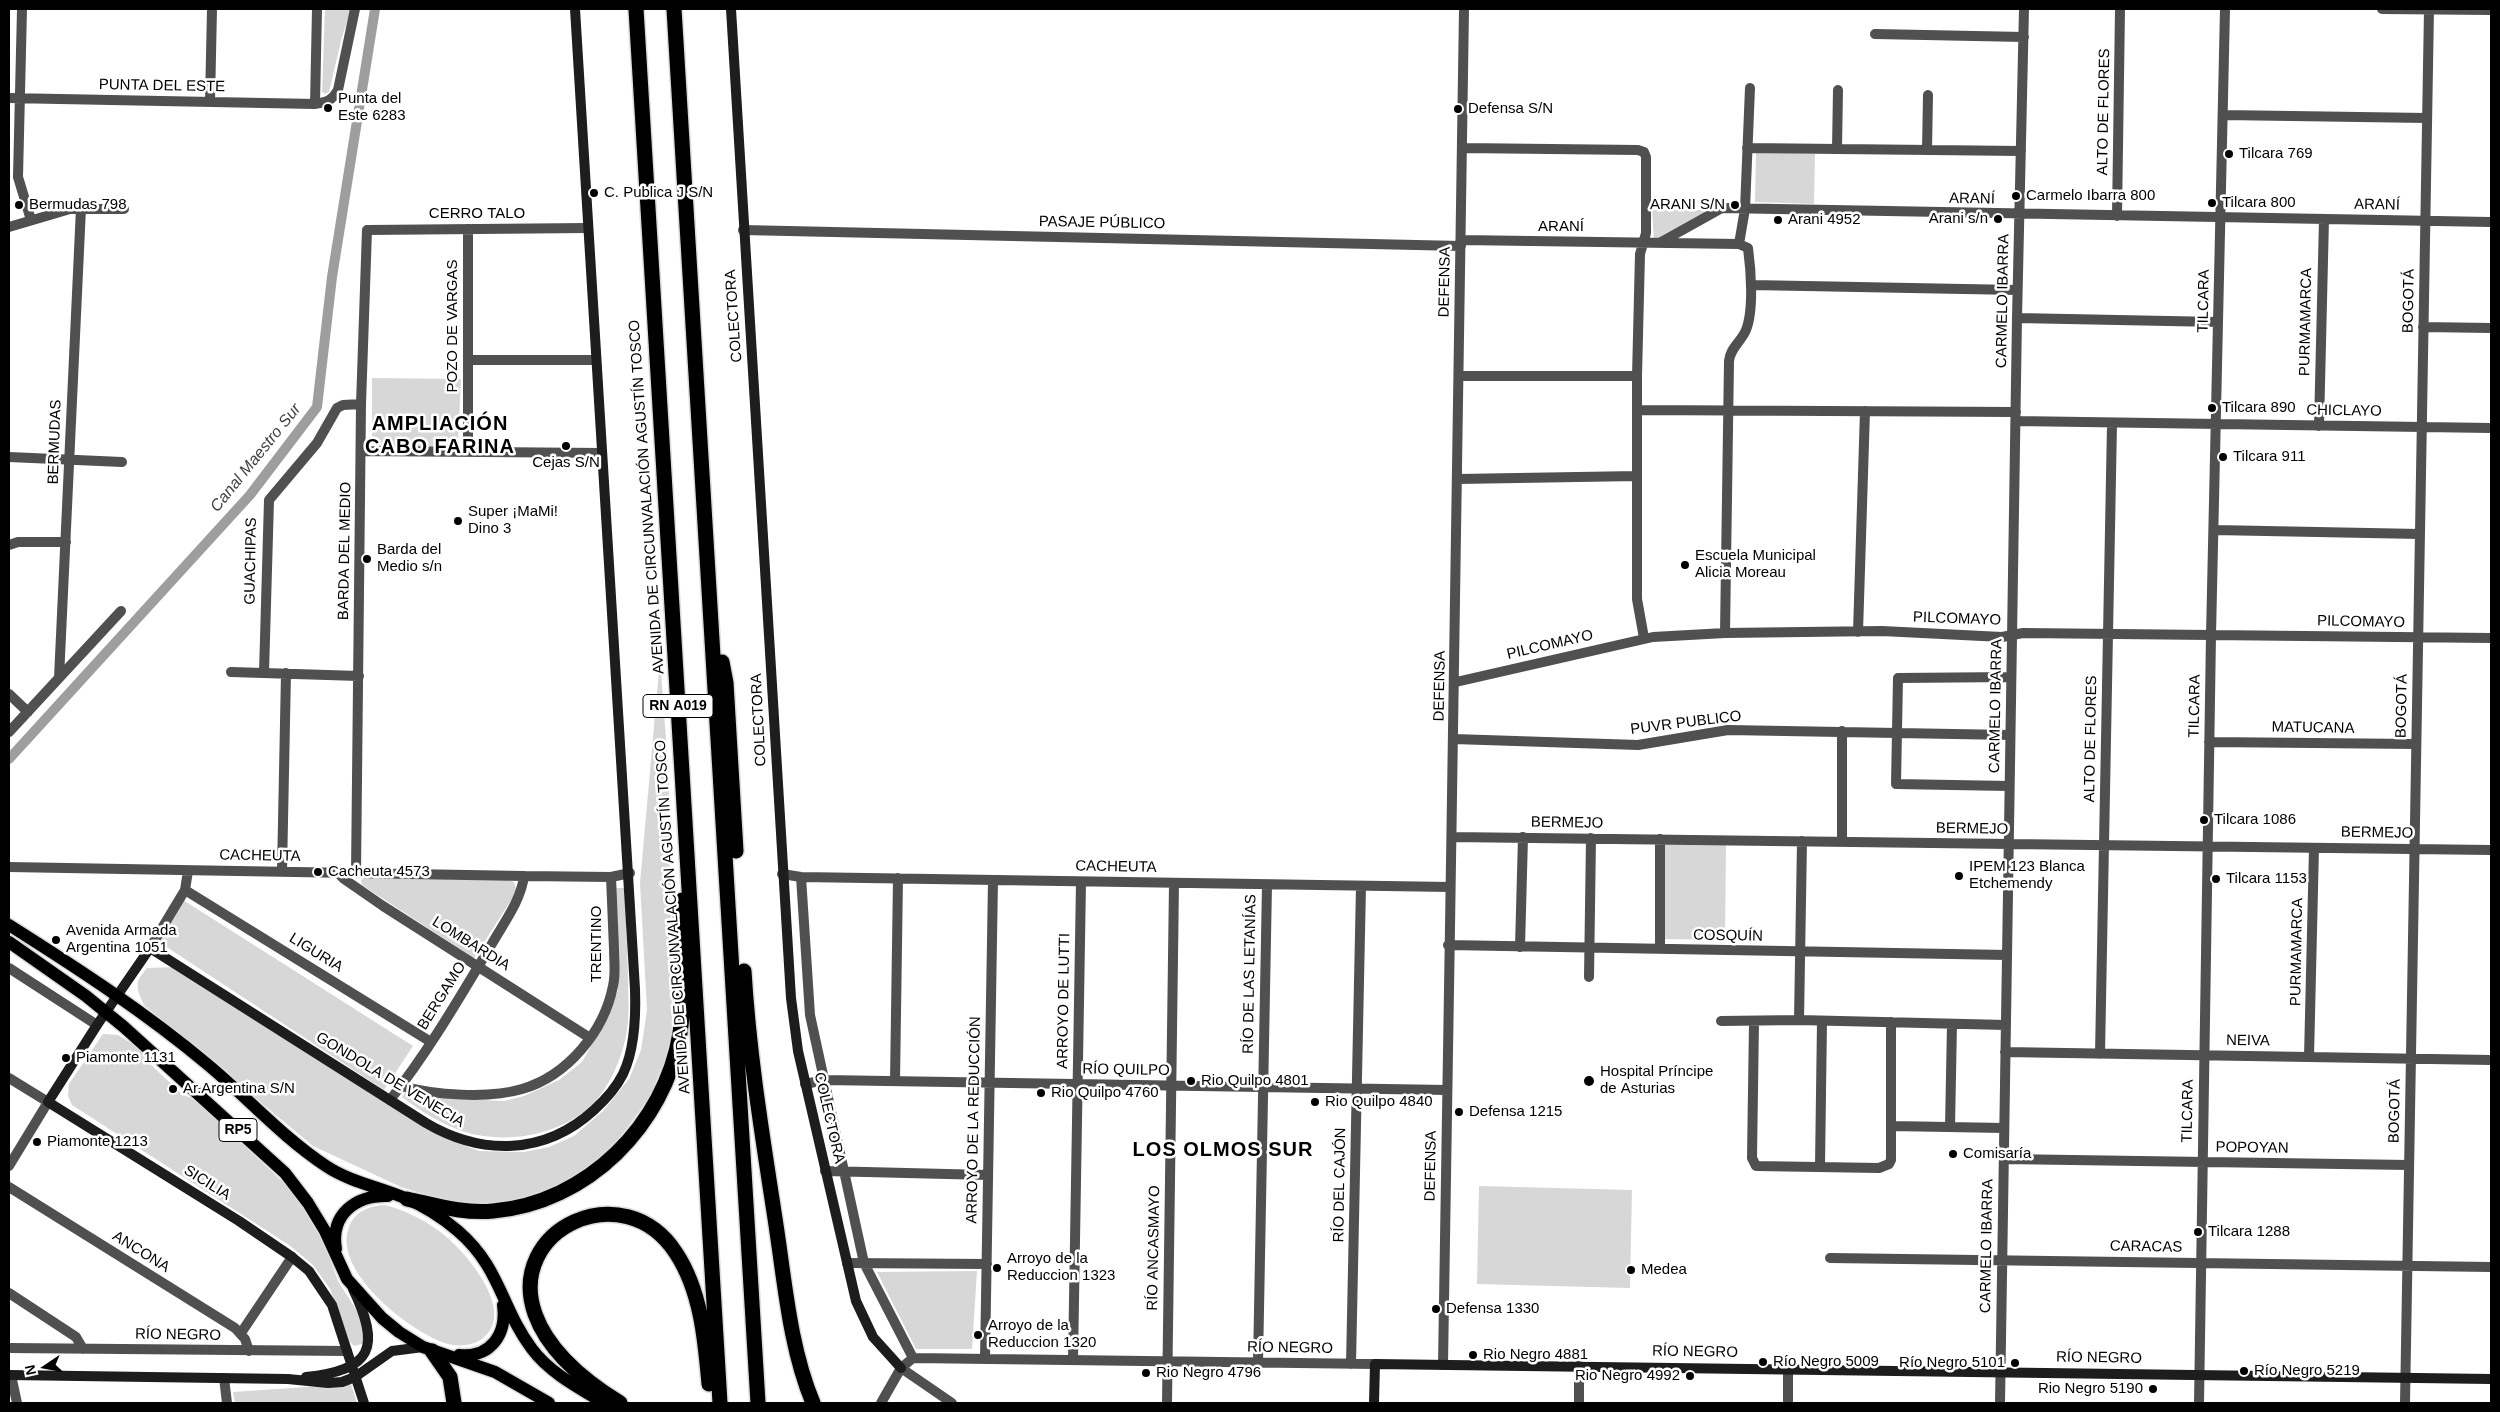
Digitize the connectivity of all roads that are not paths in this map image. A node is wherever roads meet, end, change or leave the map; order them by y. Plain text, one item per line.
1 (22, 9) edge
2 (212, 9) edge
3 (316, 9) edge
4 (355, 9) edge
5 (575, 9) edge
6 (636, 9) edge
7 (674, 9) edge
8 (731, 9) edge
9 (1464, 9) edge
10 (2024, 9) edge
11 (2120, 9) edge
12 (2225, 9) edge
13 (2382, 9) edge
14 (2429, 9) edge
15 (2491, 10) edge
16 (1875, 34) dead end
17 (2024, 37) junction
18 (1750, 88) dead end
19 (1838, 90) dead end
20 (1928, 95) dead end
21 (9, 98) edge
22 (20, 98) junction
23 (210, 102) junction
24 (314, 104) junction
25 (2223, 115) junction
26 (2427, 118) junction
27 (1462, 148) junction
28 (1747, 148) junction
29 (1837, 149) junction
30 (1927, 150) junction
31 (2021, 151) junction
32 (81, 208) junction
33 (124, 209) dead end
34 (1745, 209) junction
35 (2020, 215) junction
36 (2117, 216) junction
37 (2220, 216) junction
38 (2324, 219) junction
39 (31, 220) junction
40 (2425, 220) junction
41 (2491, 222) edge
42 (9, 227) edge
43 (588, 228) junction
44 (468, 229) junction
45 (367, 230) joint
46 (744, 230) junction
47 (1643, 242) junction
48 (1660, 242) junction
49 (1461, 243) junction
50 (1739, 244) junction
51 (1751, 284) junction
52 (2017, 290) junction
53 (2017, 318) junction
54 (2218, 322) junction
55 (2423, 327) junction
56 (2491, 328) edge
57 (468, 360) junction
58 (596, 360) junction
59 (1459, 376) junction
60 (1638, 376) junction
61 (361, 404) junction
62 (1638, 410) junction
63 (1729, 410) junction
64 (1865, 411) junction
65 (2016, 417) junction
66 (2112, 424) junction
67 (2217, 425) junction
68 (2319, 426) junction
69 (2422, 427) junction
70 (2491, 428) edge
71 (362, 451) junction
72 (468, 452) junction
73 (602, 453) junction
74 (9, 457) edge
75 (70, 460) junction
76 (122, 462) dead end
77 (1637, 476) junction
78 (1458, 479) junction
79 (2214, 530) junction
80 (2420, 534) junction
81 (66, 542) junction
82 (9, 545) edge
83 (710, 602) junction
84 (121, 611) dead end
85 (1858, 632) junction
86 (1725, 633) junction
87 (2108, 634) junction
88 (2211, 635) junction
89 (2012, 636) junction
90 (1644, 638) junction
91 (2418, 638) junction
92 (2491, 638) edge
93 (231, 672) dead end
94 (264, 672) junction
95 (286, 673) junction
96 (359, 676) junction
97 (2011, 677) junction
98 (59, 678) junction
99 (1456, 682) junction
100 (9, 694) edge
101 (28, 712) junction
102 (1842, 731) junction
103 (9, 732) edge
104 (1897, 732) junction
105 (2010, 735) junction
106 (1454, 739) junction
107 (2209, 742) junction
108 (2416, 744) junction
109 (2010, 786) junction
110 (1452, 837) junction
111 (1522, 837) junction
112 (1591, 838) junction
113 (1660, 839) junction
114 (1802, 841) junction
115 (1842, 842) junction
116 (2008, 844) junction
117 (2104, 844) junction
118 (2208, 846) junction
119 (2314, 848) junction
120 (2414, 849) junction
121 (2491, 850) edge
122 (687, 854) junction
123 (9, 867) edge
124 (188, 871) junction
125 (282, 871) junction
126 (338, 873) junction
127 (356, 873) junction
128 (630, 873) junction
129 (782, 874) junction
130 (524, 876) junction
131 (611, 877) junction
132 (802, 877) junction
133 (898, 878) junction
134 (993, 880) junction
135 (1081, 882) junction
136 (1174, 883) junction
137 (1266, 885) junction
138 (1361, 886) junction
139 (1450, 887) junction
140 (185, 890) junction
141 (9, 925) edge
142 (9, 942) edge
143 (1448, 945) junction
144 (1520, 947) junction
145 (150, 948) junction
146 (1589, 948) junction
147 (1660, 949) junction
148 (1801, 952) junction
149 (2007, 955) junction
150 (478, 966) junction
151 (9, 968) edge
152 (1589, 977) dead end
153 (118, 995) junction
154 (106, 1013) junction
155 (1799, 1020) junction
156 (1822, 1021) junction
157 (1721, 1022) dead end
158 (1754, 1022) junction
159 (1891, 1022) junction
160 (1952, 1024) junction
161 (96, 1025) junction
162 (2006, 1025) junction
163 (590, 1038) junction
164 (431, 1042) junction
165 (2005, 1052) junction
166 (2100, 1054) junction
167 (2203, 1056) junction
168 (2310, 1057) junction
169 (2411, 1059) junction
170 (2491, 1060) edge
171 (9, 1078) edge
172 (825, 1080) junction
173 (895, 1082) junction
174 (988, 1083) junction
175 (805, 1084) junction
176 (1077, 1084) junction
177 (401, 1086) junction
178 (1171, 1086) junction
179 (1263, 1087) junction
180 (1357, 1090) junction
181 (1446, 1090) junction
182 (390, 1100) junction
183 (48, 1102) junction
184 (1891, 1126) junction
185 (1950, 1127) junction
186 (2004, 1128) junction
187 (2004, 1160) junction
188 (2202, 1162) junction
189 (2409, 1165) junction
190 (9, 1166) edge
191 (1820, 1166) junction
192 (826, 1171) junction
193 (844, 1171) junction
194 (988, 1175) junction
195 (9, 1187) edge
196 (405, 1198) junction
197 (292, 1257) junction
198 (1830, 1258) dead end
199 (2002, 1259) junction
200 (846, 1263) junction
201 (864, 1263) junction
202 (2201, 1263) junction
203 (987, 1264) junction
204 (2407, 1266) junction
205 (2491, 1267) edge
206 (345, 1275) junction
207 (496, 1278) junction
208 (9, 1293) edge
209 (241, 1333) junction
210 (9, 1348) edge
211 (82, 1349) junction
212 (432, 1350) junction
213 (249, 1351) junction
214 (347, 1351) junction
215 (913, 1358) junction
216 (985, 1359) junction
217 (1072, 1360) junction
218 (1167, 1362) junction
219 (1258, 1363) junction
220 (1351, 1364) junction
221 (1375, 1364) junction
222 (1443, 1364) junction
223 (1580, 1365) junction
224 (352, 1366) junction
225 (901, 1368) junction
226 (1788, 1368) junction
227 (2001, 1372) junction
228 (2199, 1374) junction
229 (10, 1375) edge
230 (355, 1377) junction
231 (2405, 1377) junction
232 (224, 1378) junction
233 (288, 1379) junction
234 (2491, 1379) edge
235 (17, 1403) edge
236 (227, 1403) edge
237 (364, 1403) edge
238 (454, 1403) edge
239 (549, 1403) edge
240 (604, 1403) edge
241 (620, 1403) edge
242 (711, 1403) edge
243 (720, 1403) edge
244 (758, 1403) edge
245 (814, 1403) edge
246 (881, 1403) edge
247 (952, 1403) edge
248 (1167, 1403) edge
249 (1374, 1403) edge
250 (1579, 1403) edge
251 (1788, 1403) edge
252 (2000, 1403) edge
253 (2199, 1403) edge
254 (2405, 1403) edge

1 - 22 street
2 - 23 street
3 - 24 street
4 - 24 street
5 - 43 street
6 - 122 highway, AVENIDA DE CIRCUNVALACIÓN AGUSTÍN TOSCO / RN A019
7 - 83 highway, RN A019
8 - 46 street, COLECTORA
9 - 27 street, DEFENSA
10 - 17 street, CARMELO IBARRA
11 - 36 street, ALTO DE FLORES
12 - 25 street, TILCARA
13 - 14 street
14 - 15 street
14 - 26 street, BOGOTÁ
16 - 17 street
17 - 31 street, CARMELO IBARRA
18 - 28 street
19 - 29 street
20 - 30 street
21 - 22 street, PUNTA DEL ESTE
22 - 23 street, PUNTA DEL ESTE
22 - 39 street
23 - 24 street, PUNTA DEL ESTE
25 - 26 street
25 - 37 street, TILCARA
26 - 40 street, BOGOTÁ
27 - 47 street
27 - 49 street, DEFENSA
28 - 29 street
28 - 34 street
29 - 30 street
30 - 31 street
31 - 35 street, CARMELO IBARRA
32 - 33 street
32 - 39 street
32 - 75 street, BERMUDAS
34 - 35 street, ARANÍ
34 - 48 street, ARANÍ
34 - 50 street
35 - 36 street, ARANÍ
35 - 52 street, CARMELO IBARRA
36 - 37 street, ARANÍ
37 - 38 street, ARANÍ
37 - 54 street, TILCARA
38 - 40 street, ARANÍ
38 - 68 street, PURMAMARCA
39 - 42 street
40 - 41 street, ARANÍ
40 - 55 street, BOGOTÁ
43 - 44 street, CERRO TALO
43 - 58 street
44 - 45 street, CERRO TALO
44 - 57 street, POZO DE VARGAS
45 - 61 street, BARDA DEL MEDIO
46 - 49 street, PASAJE PÚBLICO
46 - 129 street, COLECTORA
47 - 48 street, ARANÍ
47 - 49 street, ARANÍ
47 - 60 street
48 - 50 street
49 - 59 street, DEFENSA
50 - 51 street
51 - 52 street
51 - 63 street
52 - 53 street, CARMELO IBARRA
53 - 54 street
53 - 65 street, CARMELO IBARRA
54 - 67 street, TILCARA
55 - 56 street
55 - 69 street, BOGOTÁ
57 - 58 street
57 - 72 street, POZO DE VARGAS
58 - 73 street
59 - 60 street
59 - 78 street, DEFENSA
60 - 62 street
61 - 71 street, BARDA DEL MEDIO
61 - 94 street, GUACHIPAS
62 - 63 street, CHICLAYO
62 - 77 street
63 - 64 street, CHICLAYO
63 - 86 street
64 - 65 street, CHICLAYO
64 - 85 street
65 - 66 street, CHICLAYO
65 - 89 street, CARMELO IBARRA
66 - 67 street, CHICLAYO
66 - 87 street, ALTO DE FLORES
67 - 68 street, CHICLAYO
67 - 79 street, TILCARA
68 - 69 street, CHICLAYO
69 - 70 street, CHICLAYO
69 - 80 street, BOGOTÁ
71 - 72 street
71 - 96 street, BARDA DEL MEDIO
72 - 73 street
73 - 128 street
74 - 75 street
75 - 76 street
75 - 81 street, BERMUDAS
77 - 78 street
77 - 90 street
78 - 99 street, DEFENSA
79 - 80 street
79 - 88 street, TILCARA
80 - 91 street, BOGOTÁ
81 - 82 street
81 - 98 street, BERMUDAS
83 - 244 highway, RN A019
83 - 245 highway
84 - 98 street
85 - 86 street, PILCOMAYO
85 - 89 street, PILCOMAYO
86 - 90 street, PILCOMAYO
87 - 88 street, PILCOMAYO
87 - 89 street, PILCOMAYO
87 - 117 street, ALTO DE FLORES
88 - 91 street, PILCOMAYO
88 - 107 street, TILCARA
89 - 97 street, CARMELO IBARRA
90 - 99 street, PILCOMAYO
91 - 92 street, PILCOMAYO
91 - 108 street, BOGOTÁ
93 - 94 street
94 - 95 street
95 - 96 street
95 - 125 street
96 - 127 street, BARDA DEL MEDIO
97 - 104 street
97 - 105 street, CARMELO IBARRA
98 - 101 street
99 - 106 street, DEFENSA
100 - 101 street
101 - 103 street
102 - 104 street, PUVR PUBLICO
102 - 106 street, PUVR PUBLICO
102 - 115 street
104 - 105 street, PUVR PUBLICO
104 - 109 street
105 - 109 street, CARMELO IBARRA
106 - 110 street, DEFENSA
107 - 108 street, MATUCANA
107 - 118 street, TILCARA
108 - 120 street, BOGOTÁ
109 - 116 street, CARMELO IBARRA
110 - 111 street, BERMEJO
110 - 139 street, DEFENSA
111 - 112 street, BERMEJO
111 - 144 street
112 - 113 street, BERMEJO
112 - 146 street
113 - 114 street, BERMEJO
113 - 147 street
114 - 115 street, BERMEJO
114 - 148 street
115 - 116 street, BERMEJO
116 - 117 street, BERMEJO
116 - 149 street, CARMELO IBARRA
117 - 118 street, BERMEJO
117 - 166 street, ALTO DE FLORES
118 - 119 street, BERMEJO
118 - 167 street, TILCARA
119 - 120 street, BERMEJO
119 - 168 street, PURMAMARCA
120 - 121 street, BERMEJO
120 - 169 street, BOGOTÁ
122 - 196 highway
122 - 243 highway, AVENIDA DE CIRCUNVALACIÓN AGUSTÍN TOSCO / RN A019
123 - 124 street, CACHEUTA
124 - 125 street, CACHEUTA
124 - 140 street
125 - 126 street, CACHEUTA
126 - 127 street, CACHEUTA
126 - 150 street, LOMBARDIA
127 - 130 street, CACHEUTA
128 - 131 street, CACHEUTA
128 - 182 street, GONDOLA DE VENECIA
129 - 132 street, CACHEUTA
129 - 175 street, COLECTORA
130 - 131 street, CACHEUTA
130 - 150 street, BERGAMO
131 - 163 street, TRENTINO
132 - 133 street, CACHEUTA
132 - 172 street
133 - 134 street, CACHEUTA
133 - 173 street
134 - 135 street, CACHEUTA
134 - 174 street, ARROYO DE LA REDUCCIÓN
135 - 136 street, CACHEUTA
135 - 176 street, ARROYO DE LUTTI
136 - 137 street, CACHEUTA
136 - 178 street, RÍO ANCASMAYO
137 - 138 street, CACHEUTA
137 - 179 street, RÍO DE LAS LETANÍAS
138 - 139 street, CACHEUTA
138 - 180 street, RÍO DEL CAJÓN
139 - 143 street, DEFENSA
140 - 145 street
140 - 164 street, LIGURIA
141 - 153 main road, RP5
142 - 154 main road, RP5
143 - 144 street, COSQUÍN
143 - 181 street, DEFENSA
144 - 146 street, COSQUÍN
145 - 153 street
145 - 182 street, GONDOLA DE VENECIA
146 - 147 street, COSQUÍN
146 - 152 street
147 - 148 street, COSQUÍN
148 - 149 street, COSQUÍN
148 - 155 street
149 - 162 street, CARMELO IBARRA
150 - 163 street, LOMBARDIA
150 - 164 street, BERGAMO
151 - 161 street
153 - 154 street
153 - 196 main road, RP5
154 - 161 street
154 - 206 main road, RP5
155 - 156 street
155 - 158 street
156 - 159 street
156 - 191 street
157 - 158 street
158 - 191 street
159 - 160 street
159 - 184 street
160 - 162 street
160 - 185 street
161 - 183 street
162 - 165 street, CARMELO IBARRA
163 - 177 street, TRENTINO
164 - 177 street, BERGAMO
165 - 166 street, NEIVA
165 - 186 street, CARMELO IBARRA
166 - 167 street, NEIVA
167 - 168 street, NEIVA
167 - 188 street, TILCARA
168 - 169 street, NEIVA
169 - 170 street, NEIVA
169 - 189 street, BOGOTÁ
171 - 183 street, SICILIA
172 - 173 street, RÍO QUILPO
172 - 175 street, RÍO QUILPO
172 - 193 street
173 - 174 street, RÍO QUILPO
174 - 176 street, RÍO QUILPO
174 - 194 street, ARROYO DE LA REDUCCIÓN
175 - 192 street, COLECTORA
176 - 178 street, RÍO QUILPO
176 - 217 street, ARROYO DE LUTTI
177 - 182 street, BERGAMO
178 - 179 street, RÍO QUILPO
178 - 218 street, RÍO ANCASMAYO
179 - 180 street, RÍO QUILPO
179 - 219 street, RÍO DE LAS LETANÍAS
180 - 181 street, RÍO QUILPO
180 - 220 street, RÍO DEL CAJÓN
181 - 222 street, DEFENSA
183 - 190 street
183 - 197 street, SICILIA
184 - 185 street
184 - 191 street
185 - 186 street
186 - 187 street, CARMELO IBARRA
187 - 188 street, POPOYAN
187 - 199 street, CARMELO IBARRA
188 - 189 street, POPOYAN
188 - 202 street, TILCARA
189 - 204 street, BOGOTÁ
192 - 193 street
192 - 200 street, COLECTORA
193 - 194 street
193 - 201 street
194 - 203 street, ARROYO DE LA REDUCCIÓN
195 - 209 street, ANCONA
196 - 206 main road
196 - 207 main road
197 - 209 street
197 - 214 street, SICILIA
198 - 199 street, CARACAS
199 - 202 street, CARACAS
199 - 227 street, CARMELO IBARRA
200 - 201 street
200 - 225 street, COLECTORA
201 - 203 street
201 - 215 street
202 - 204 street, CARACAS
202 - 228 street, TILCARA
203 - 216 street, ARROYO DE LA REDUCCIÓN
204 - 205 street, CARACAS
204 - 231 street, BOGOTÁ
206 - 212 main road
206 - 224 street
207 - 212 main road
207 - 240 main road
208 - 211 street
209 - 213 street
210 - 211 street, RÍO NEGRO
211 - 213 street, RÍO NEGRO
212 - 230 street
212 - 238 highway
212 - 239 main road
213 - 214 street, RÍO NEGRO
214 - 224 street
215 - 216 street, RÍO NEGRO
215 - 225 street
216 - 217 street, RÍO NEGRO
217 - 218 street, RÍO NEGRO
218 - 219 street, RÍO NEGRO
218 - 248 street, RÍO ANCASMAYO
219 - 220 street, RÍO NEGRO
220 - 221 street, RÍO NEGRO
221 - 222 street, RÍO NEGRO
221 - 249 street
222 - 223 street, RÍO NEGRO
223 - 226 street, RÍO NEGRO
223 - 250 street
224 - 230 street
224 - 233 street
225 - 246 street
225 - 247 street
226 - 227 street, RÍO NEGRO
226 - 251 street
227 - 228 street, RÍO NEGRO
227 - 252 street, CARMELO IBARRA
228 - 231 street, RÍO NEGRO
228 - 253 street, TILCARA
229 - 232 street
229 - 235 street
230 - 233 street
230 - 237 street
231 - 234 street, RÍO NEGRO
231 - 254 street, BOGOTÁ
232 - 233 street
232 - 236 street
241 - 242 highway

